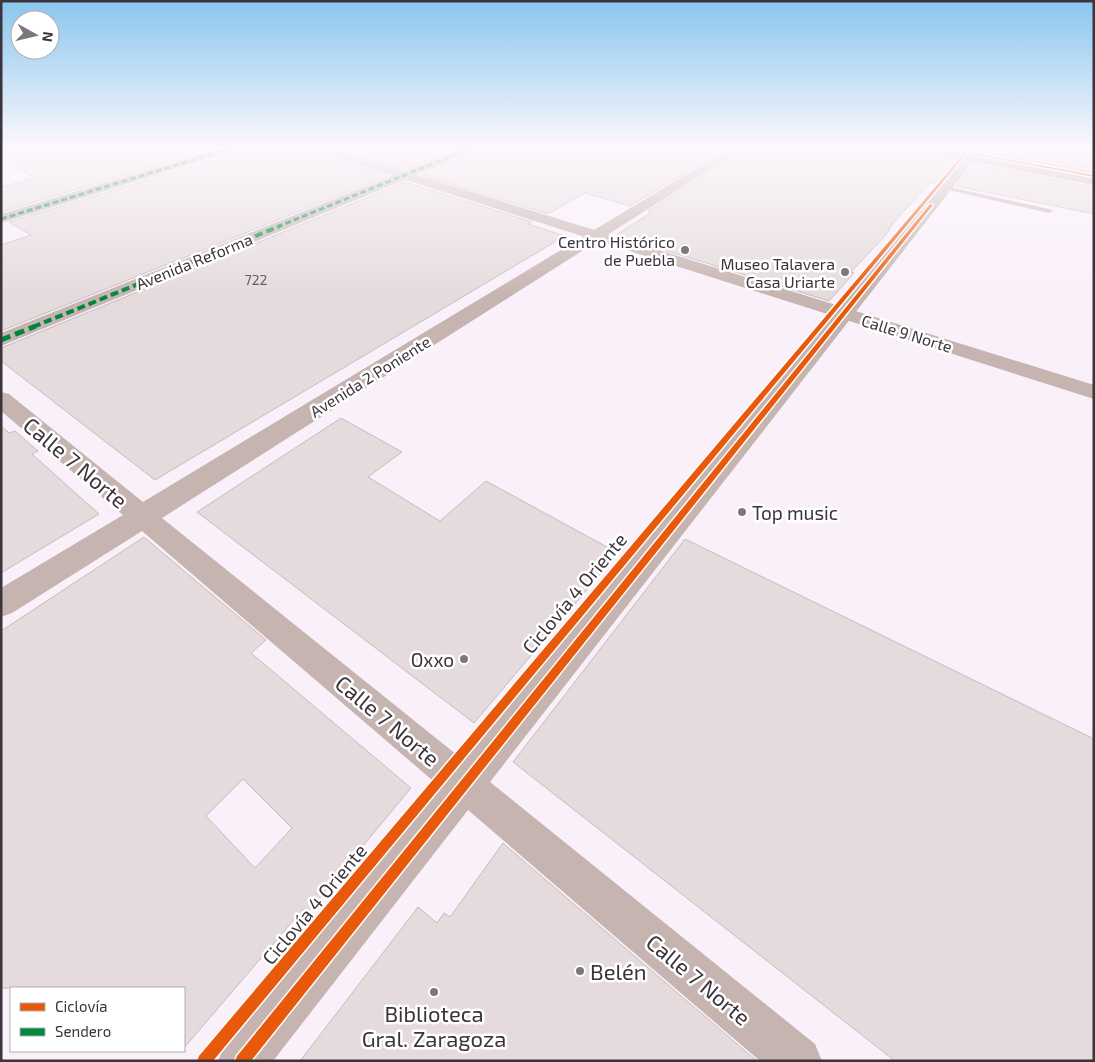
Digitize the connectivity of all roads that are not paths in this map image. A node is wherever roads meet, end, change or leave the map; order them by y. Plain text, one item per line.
1 (70, 198) edge
2 (348, 198) edge
3 (477, 198) edge
4 (657, 198) edge
5 (937, 198) edge
6 (988, 198) edge
7 (1049, 211) dead end
8 (1, 219) edge
9 (595, 236) junction
10 (843, 314) junction
11 (1, 340) edge
12 (1094, 392) edge
13 (1, 399) edge
14 (142, 516) junction
15 (1, 604) edge
16 (464, 784) junction
17 (242, 1061) edge
18 (798, 1061) edge

1 - 8 street
2 - 11 street, Avenida Reforma
3 - 9 street, Calle 9 Norte
4 - 9 street, Avenida 2 Poniente
5 - 10 street
6 - 7 lane
9 - 10 street, Calle 9 Norte
9 - 14 street, Avenida 2 Poniente
10 - 12 street, Calle 9 Norte
10 - 16 street
13 - 14 street, Calle 7 Norte
14 - 15 street, Avenida 2 Poniente
14 - 16 street, Calle 7 Norte
16 - 17 street
16 - 18 street, Calle 7 Norte

